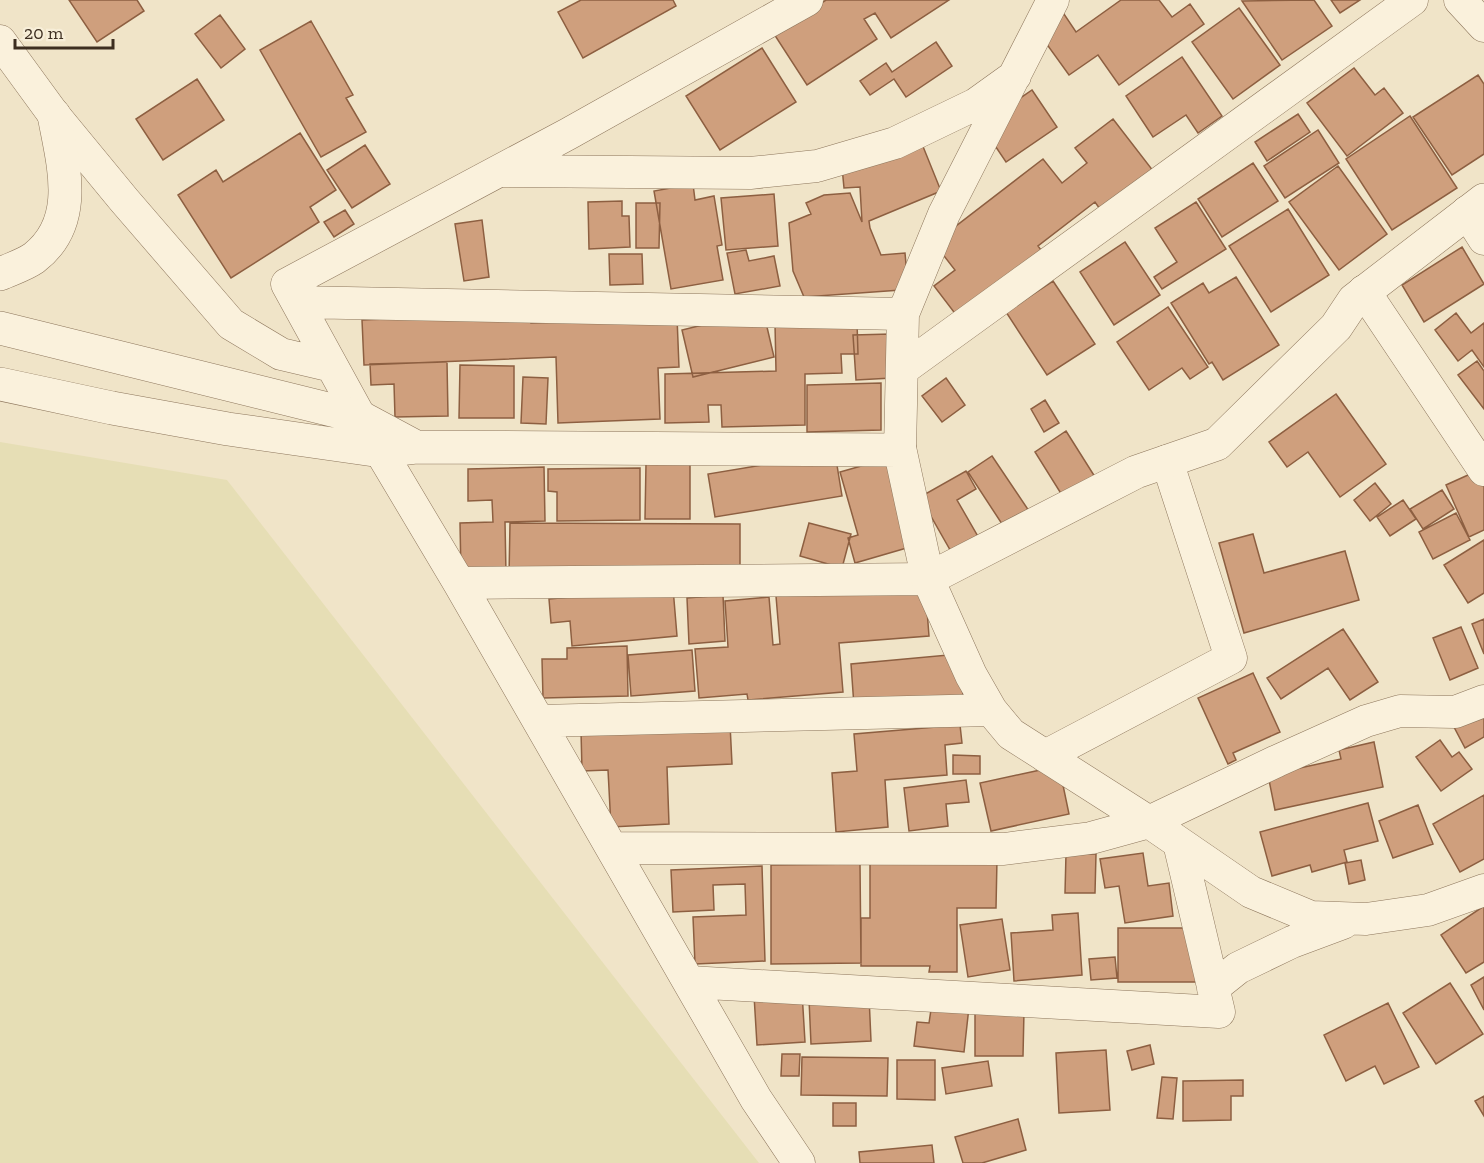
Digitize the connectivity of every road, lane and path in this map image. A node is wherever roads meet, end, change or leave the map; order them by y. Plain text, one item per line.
1 (807, 0) edge
2 (1053, 0) edge
3 (1413, 0) edge
4 (1460, 0) edge
5 (1484, 26) edge
6 (0, 41) edge
7 (1015, 76) junction
8 (54, 115) junction
9 (500, 171) junction
10 (1478, 217) edge
11 (0, 274) edge
12 (1364, 291) junction
13 (297, 302) junction
14 (903, 314) junction
15 (0, 328) edge
16 (332, 366) junction
17 (903, 369) junction
18 (0, 384) edge
19 (360, 417) junction
20 (416, 447) junction
21 (900, 450) junction
22 (381, 451) junction
23 (1167, 461) junction
24 (1484, 470) edge
25 (928, 579) junction
26 (459, 583) junction
27 (1484, 701) edge
28 (991, 710) junction
29 (538, 721) junction
30 (1045, 756) junction
31 (1149, 822) junction
32 (1179, 843) junction
33 (612, 848) junction
34 (1484, 891) edge
35 (1355, 919) junction
36 (689, 982) junction
37 (1213, 988) junction
38 (799, 1163) edge

1 - 9 street
2 - 7 street
3 - 17 street
4 - 5 street
6 - 8 street
7 - 9 street
7 - 14 street
8 - 11 street
8 - 16 street
9 - 13 street
10 - 12 street
12 - 23 street
12 - 24 street
13 - 14 street
13 - 16 street
14 - 17 street
15 - 19 street
16 - 19 street
17 - 21 street
18 - 22 street
19 - 20 street
19 - 22 street
20 - 21 street
20 - 22 street
21 - 25 street
22 - 26 street
23 - 25 street
23 - 30 street
25 - 26 street
25 - 28 street
26 - 29 street
27 - 31 street
28 - 29 street
28 - 30 street
29 - 33 street
30 - 31 street
31 - 32 street
31 - 33 street
32 - 35 street
32 - 37 street
33 - 36 street
34 - 35 street
35 - 37 street
36 - 37 street
36 - 38 street

